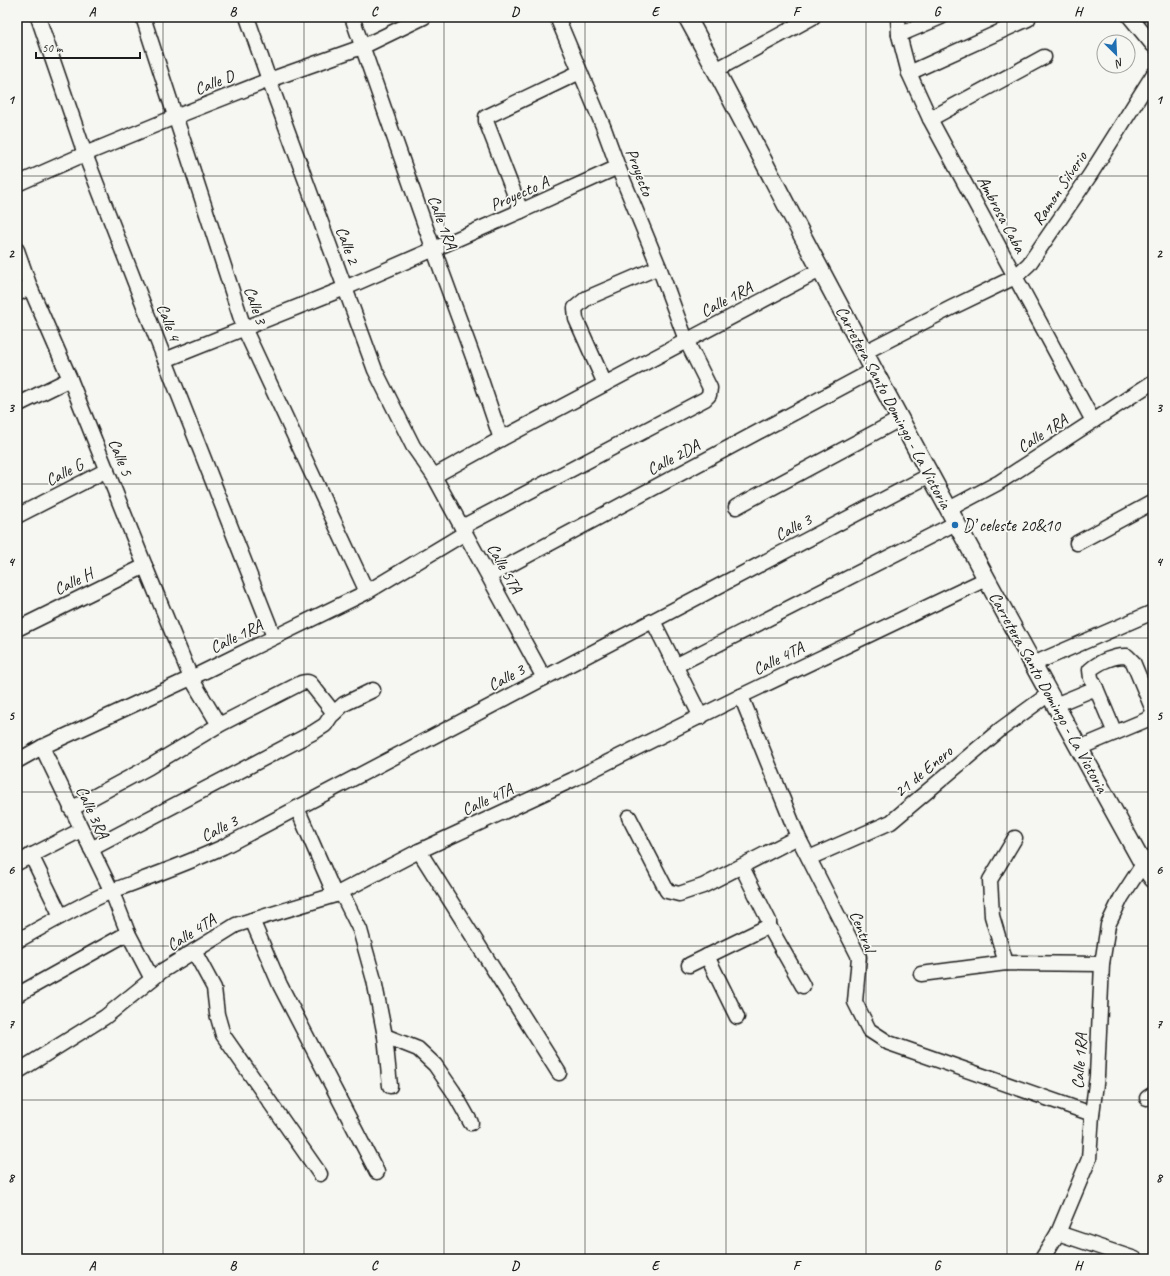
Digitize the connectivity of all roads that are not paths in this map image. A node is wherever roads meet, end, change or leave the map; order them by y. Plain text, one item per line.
1 (38, 17) edge
2 (143, 17) edge
3 (247, 17) edge
4 (352, 17) edge
5 (424, 17) edge
6 (557, 17) edge
7 (687, 17) edge
8 (813, 17) edge
9 (898, 17) edge
10 (941, 17) edge
11 (1130, 17) edge
12 (1028, 19) dead end
13 (899, 35) junction
14 (1153, 45) edge
15 (362, 47) junction
16 (1044, 58) dead end
17 (716, 70) junction
18 (580, 72) junction
19 (909, 73) junction
20 (1153, 75) edge
21 (268, 80) junction
22 (175, 116) junction
23 (930, 119) junction
24 (85, 154) junction
25 (618, 167) junction
26 (17, 184) edge
27 (522, 211) junction
28 (17, 250) edge
29 (434, 250) junction
30 (659, 267) junction
31 (820, 270) junction
32 (1015, 277) junction
33 (30, 287) junction
34 (345, 288) junction
35 (17, 294) edge
36 (244, 328) junction
37 (686, 340) junction
38 (865, 352) junction
39 (165, 360) junction
40 (874, 370) junction
41 (70, 379) junction
42 (1153, 382) edge
43 (604, 384) junction
44 (17, 405) edge
45 (900, 419) junction
46 (1093, 421) junction
47 (501, 439) junction
48 (107, 470) junction
49 (930, 475) junction
50 (434, 476) junction
51 (1153, 502) edge
52 (736, 507) dead end
53 (17, 516) edge
54 (953, 516) junction
55 (464, 530) junction
56 (1077, 543) dead end
57 (145, 566) junction
58 (489, 576) junction
59 (986, 579) junction
60 (367, 592) junction
61 (1153, 612) edge
62 (653, 621) junction
63 (17, 629) edge
64 (274, 637) junction
65 (1033, 664) junction
66 (675, 666) junction
67 (191, 678) junction
68 (544, 678) junction
69 (1096, 688) junction
70 (373, 690) dead end
71 (741, 696) junction
72 (1052, 700) junction
73 (1153, 710) edge
74 (334, 713) junction
75 (701, 717) junction
76 (220, 725) junction
77 (1115, 733) junction
78 (42, 747) junction
79 (1079, 748) junction
80 (17, 760) edge
81 (297, 808) junction
82 (71, 809) junction
83 (629, 817) dead end
84 (81, 830) junction
85 (798, 838) junction
86 (1014, 838) dead end
87 (91, 850) junction
88 (419, 851) junction
89 (31, 856) junction
90 (809, 858) junction
91 (1148, 860) edge
92 (17, 863) edge
93 (742, 867) junction
94 (1153, 879) edge
95 (112, 892) junction
96 (338, 893) junction
97 (61, 916) junction
98 (252, 920) junction
99 (769, 926) junction
100 (128, 933) junction
101 (18, 939) edge
102 (194, 951) junction
103 (707, 956) junction
104 (1006, 964) junction
105 (1102, 964) junction
106 (688, 965) dead end
107 (921, 974) dead end
108 (152, 979) junction
109 (803, 986) dead end
110 (17, 995) edge
111 (737, 1017) dead end
112 (385, 1036) junction
113 (17, 1072) edge
114 (559, 1073) dead end
115 (390, 1086) dead end
116 (1092, 1114) junction
117 (471, 1123) dead end
118 (377, 1172) dead end
119 (320, 1174) dead end
120 (1058, 1233) junction
121 (1042, 1259) edge
122 (1135, 1259) edge

1 - 24 street, Calle 4
2 - 22 street, Calle 3
3 - 21 street, Calle 2
4 - 15 street, Calle 1RA
5 - 15 street, Calle D
6 - 18 street, Proyecto
7 - 17 main road, Carretera Santo Domingo - La Victoria
8 - 17 street
9 - 13 street, Ambrosa Caba
10 - 13 street
11 - 14 street
12 - 19 street
13 - 19 street, Ambrosa Caba
15 - 21 street, Calle D
15 - 29 street, Calle 1RA
16 - 23 street
17 - 31 main road, Carretera Santo Domingo - La Victoria
18 - 25 street, Proyecto
18 - 27 street
19 - 23 street, Ambrosa Caba
20 - 32 street, Ramon Silverio
21 - 22 street, Calle D
21 - 34 street, Calle 2
22 - 24 street, Calle D
22 - 36 street, Calle 3
23 - 32 street, Ambrosa Caba
24 - 26 street, Calle D
24 - 39 street, Calle 4
25 - 27 street, Proyecto A
25 - 30 street, Proyecto
27 - 29 street, Proyecto A
28 - 33 street, Calle 5
29 - 34 street, Proyecto A
29 - 47 street, Calle 1RA
30 - 37 street, Proyecto
30 - 43 street
31 - 37 street, Calle 1RA
31 - 38 main road, Carretera Santo Domingo - La Victoria
32 - 38 street, Ramon Silverio
32 - 46 street, Ambrosa Caba
33 - 35 street
33 - 41 street, Calle 5
34 - 36 street, Proyecto A
34 - 50 street, Calle 2
36 - 39 street, Proyecto A
36 - 60 street, Calle 3
37 - 43 street, Calle 1RA
37 - 55 street, Proyecto
38 - 40 main road, Carretera Santo Domingo - La Victoria
39 - 64 street, Calle 4
40 - 45 main road, Carretera Santo Domingo - La Victoria
40 - 58 street, Calle 2DA
41 - 44 street
41 - 48 street, Calle 5
42 - 46 street, Calle 1RA
43 - 47 street, Calle 1RA
45 - 49 main road, Carretera Santo Domingo - La Victoria
45 - 52 street
46 - 54 street, Calle 1RA
47 - 50 street, Calle 1RA
48 - 53 street, Calle G
48 - 57 street, Calle 5
49 - 54 main road, Carretera Santo Domingo - La Victoria
49 - 62 street, Calle 3
50 - 55 street, Calle 5TA
51 - 56 street
54 - 59 main road, Carretera Santo Domingo - La Victoria
54 - 66 street, Calle 1RA
55 - 58 street, Calle 5TA
55 - 60 street, Calle 1RA
57 - 63 street, Calle H
57 - 67 street, Calle 5
58 - 68 street, Calle 5TA
59 - 65 main road, Carretera Santo Domingo - La Victoria
59 - 71 street, Calle 4TA
60 - 64 street, Calle 1RA
61 - 65 street
62 - 66 street
62 - 68 street, Calle 3
64 - 67 street, Calle 1RA
65 - 72 main road, Carretera Santo Domingo - La Victoria
66 - 75 street
67 - 76 street, Calle 5
67 - 78 street, Calle 1RA
68 - 81 street, Calle 3
69 - 72 street, 21 de Enero
69 - 73 street
69 - 77 street
70 - 74 street
71 - 75 street, Calle 4TA
71 - 85 street, Central
72 - 79 main road, Carretera Santo Domingo - La Victoria
72 - 90 street, 21 de Enero
73 - 77 street
74 - 76 street
74 - 87 street
75 - 88 street, Calle 4TA
76 - 82 street
77 - 79 street
78 - 80 street, Calle 1RA
78 - 82 street, Calle 3RA
79 - 91 main road, Carretera Santo Domingo - La Victoria
81 - 95 street, Calle 3
81 - 96 street
82 - 84 street, Calle 3RA
83 - 93 street
84 - 87 street, Calle 3RA
84 - 89 street
85 - 90 street, Central
85 - 93 street
86 - 104 street
87 - 95 street, Calle 3RA
88 - 96 street, Calle 4TA
88 - 114 street
89 - 92 street
89 - 97 street
90 - 116 street, Central
91 - 94 main road, Carretera Santo Domingo - La Victoria
91 - 105 street, Calle 1RA
93 - 99 street
95 - 97 street, Calle 3
95 - 100 street, Calle 3RA
96 - 98 street, Calle 4TA
96 - 112 street
97 - 101 street, Calle 3
98 - 102 street, Calle 4TA
98 - 118 street
99 - 103 street
99 - 109 street
100 - 108 street, Calle 3RA
100 - 110 street
102 - 108 street, Calle 4TA
102 - 119 street
103 - 106 street
103 - 111 street
104 - 105 street
104 - 107 street
105 - 116 street, Calle 1RA
108 - 113 street, Calle 4TA
112 - 115 street
112 - 117 street
116 - 120 street, Calle 1RA
120 - 121 street, Calle 1RA
120 - 122 street

